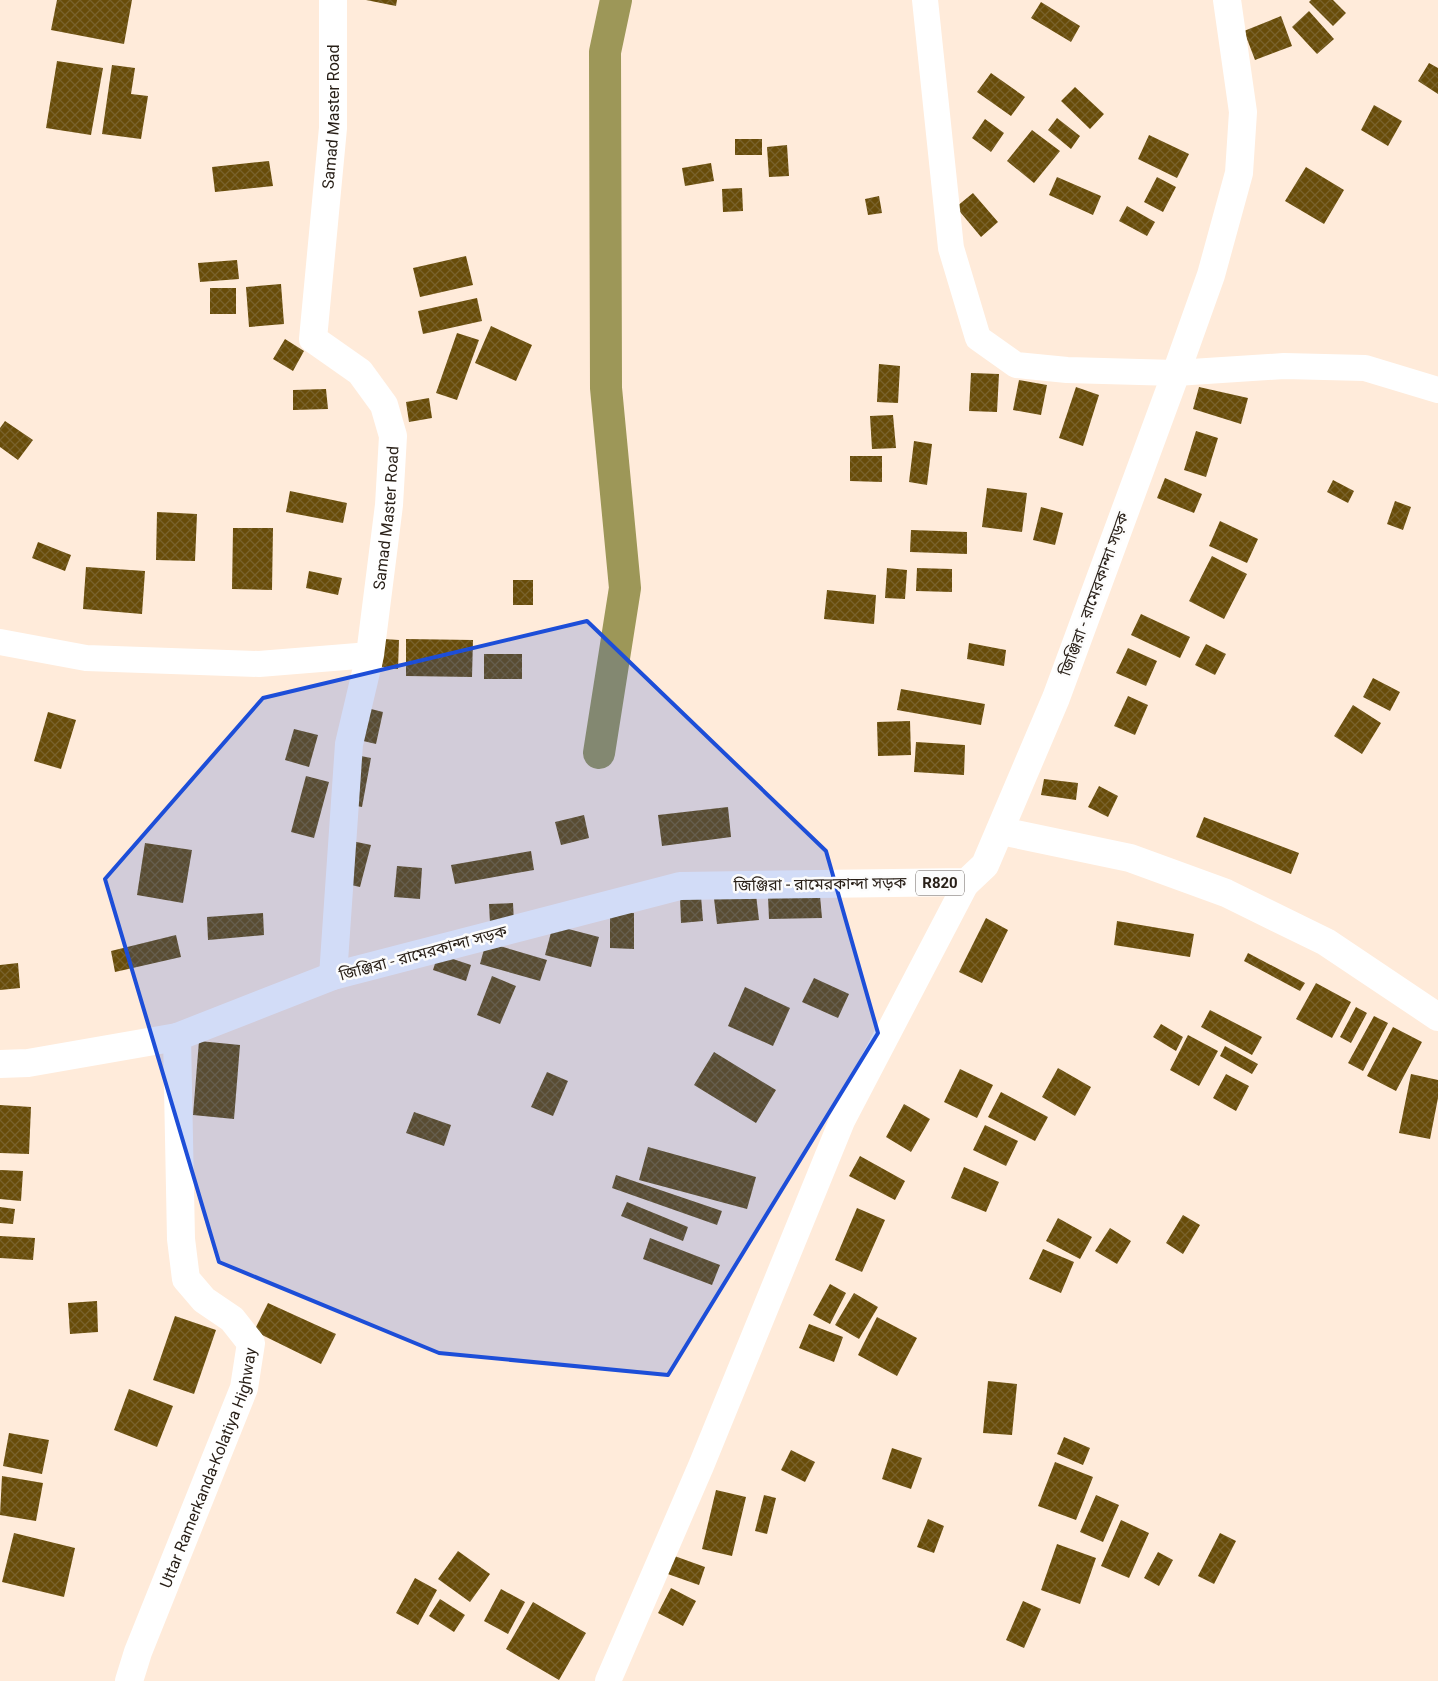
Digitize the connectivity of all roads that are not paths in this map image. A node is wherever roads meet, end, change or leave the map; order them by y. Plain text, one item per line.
1 (333, 0) edge
2 (926, 0) edge
3 (1227, 0) edge
4 (1176, 373) junction
5 (1438, 390) edge
6 (0, 642) edge
7 (370, 655) junction
8 (1001, 830) junction
9 (967, 882) junction
10 (333, 976) junction
11 (1438, 1017) edge
12 (177, 1037) junction
13 (0, 1064) edge
14 (129, 1681) edge
15 (608, 1681) edge

1 - 7 main road, Samad Master Road
2 - 4 street
3 - 4 main road, জিঞ্জিরা - রামেরকান্দা সড়ক / R820
4 - 5 street
4 - 8 main road, জিঞ্জিরা - রামেরকান্দা সড়ক / R820
6 - 7 street
7 - 10 main road, Samad Master Road
8 - 9 main road, জিঞ্জিরা - রামেরকান্দা সড়ক / R820
8 - 11 main road
9 - 10 main road, জিঞ্জিরা - রামেরকান্দা সড়ক / R820
9 - 15 street
10 - 12 main road, জিঞ্জিরা - রামেরকান্দা সড়ক / R820
12 - 13 main road, জিঞ্জিরা - রামেরকান্দা সড়ক / R820
12 - 14 main road, Uttar Ramerkanda-Kolatiya Highway

